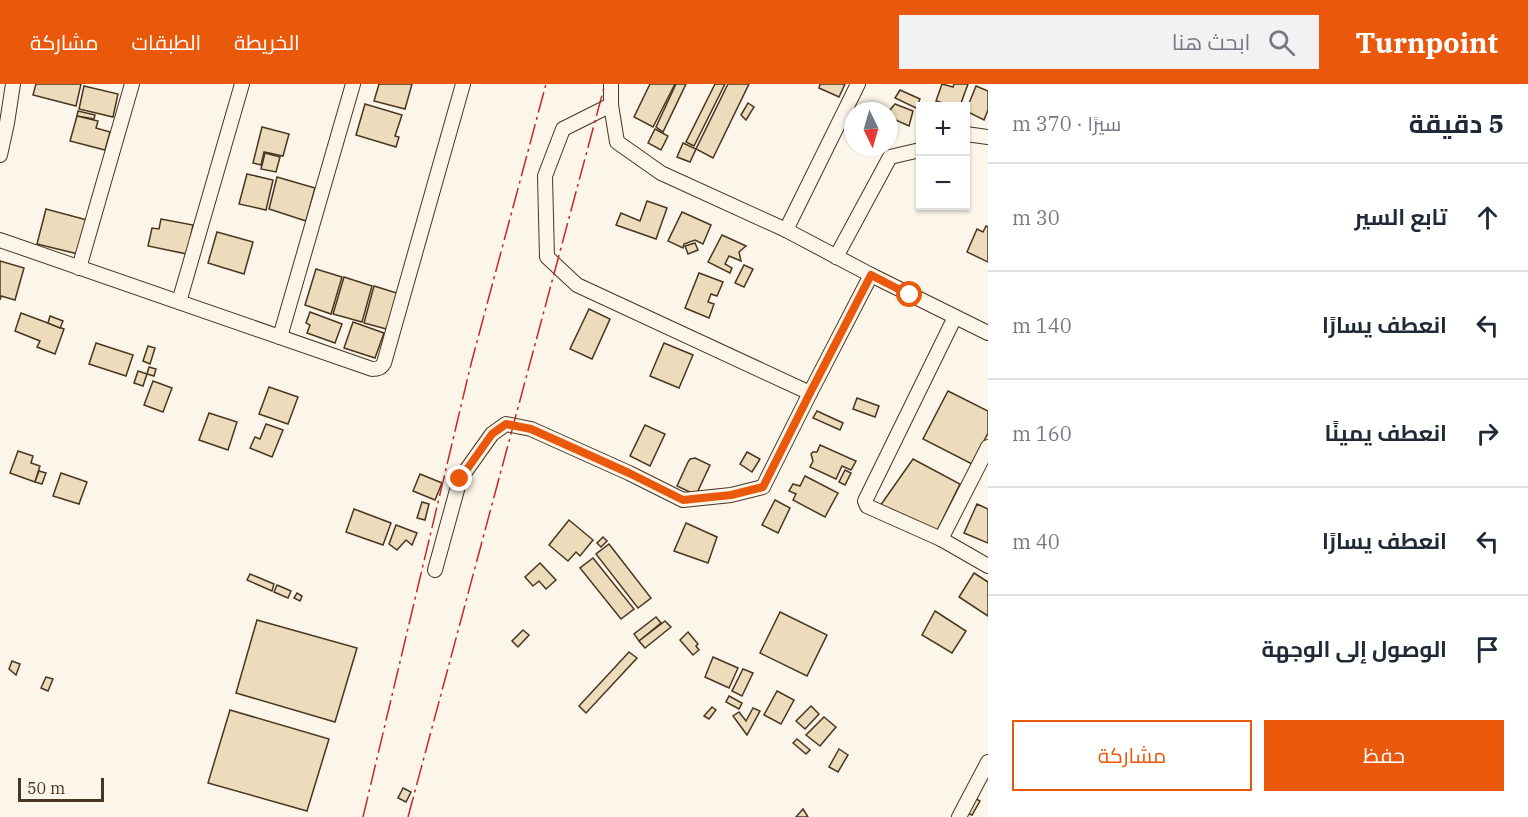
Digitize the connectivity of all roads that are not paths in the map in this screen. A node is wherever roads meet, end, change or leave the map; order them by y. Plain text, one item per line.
1 (13, 84) edge
2 (132, 84) edge
3 (242, 84) edge
4 (352, 84) edge
5 (463, 84) edge
6 (611, 84) edge
7 (858, 84) edge
8 (611, 105) junction
9 (970, 135) edge
10 (988, 137) edge
11 (916, 151) edge
12 (0, 155) edge
13 (786, 230) junction
14 (0, 240) edge
15 (836, 257) junction
16 (80, 268) junction
17 (871, 275) junction
18 (179, 302) junction
19 (955, 317) junction
20 (988, 333) edge
21 (280, 338) junction
22 (810, 393) junction
23 (988, 447) edge
24 (941, 539) junction
25 (988, 566) edge
26 (435, 570) dead end
27 (988, 762) edge
28 (959, 817) edge

1 - 12 street
2 - 16 street
3 - 18 street
4 - 21 street
5 - 21 street
6 - 8 street
7 - 13 street
8 - 13 street
8 - 22 street
9 - 10 street
11 - 15 street
13 - 15 street
14 - 16 street
15 - 17 street
16 - 18 street
17 - 19 street
17 - 22 street
18 - 21 street
19 - 20 street
19 - 24 street
22 - 26 street
23 - 24 street
24 - 25 street
27 - 28 street

